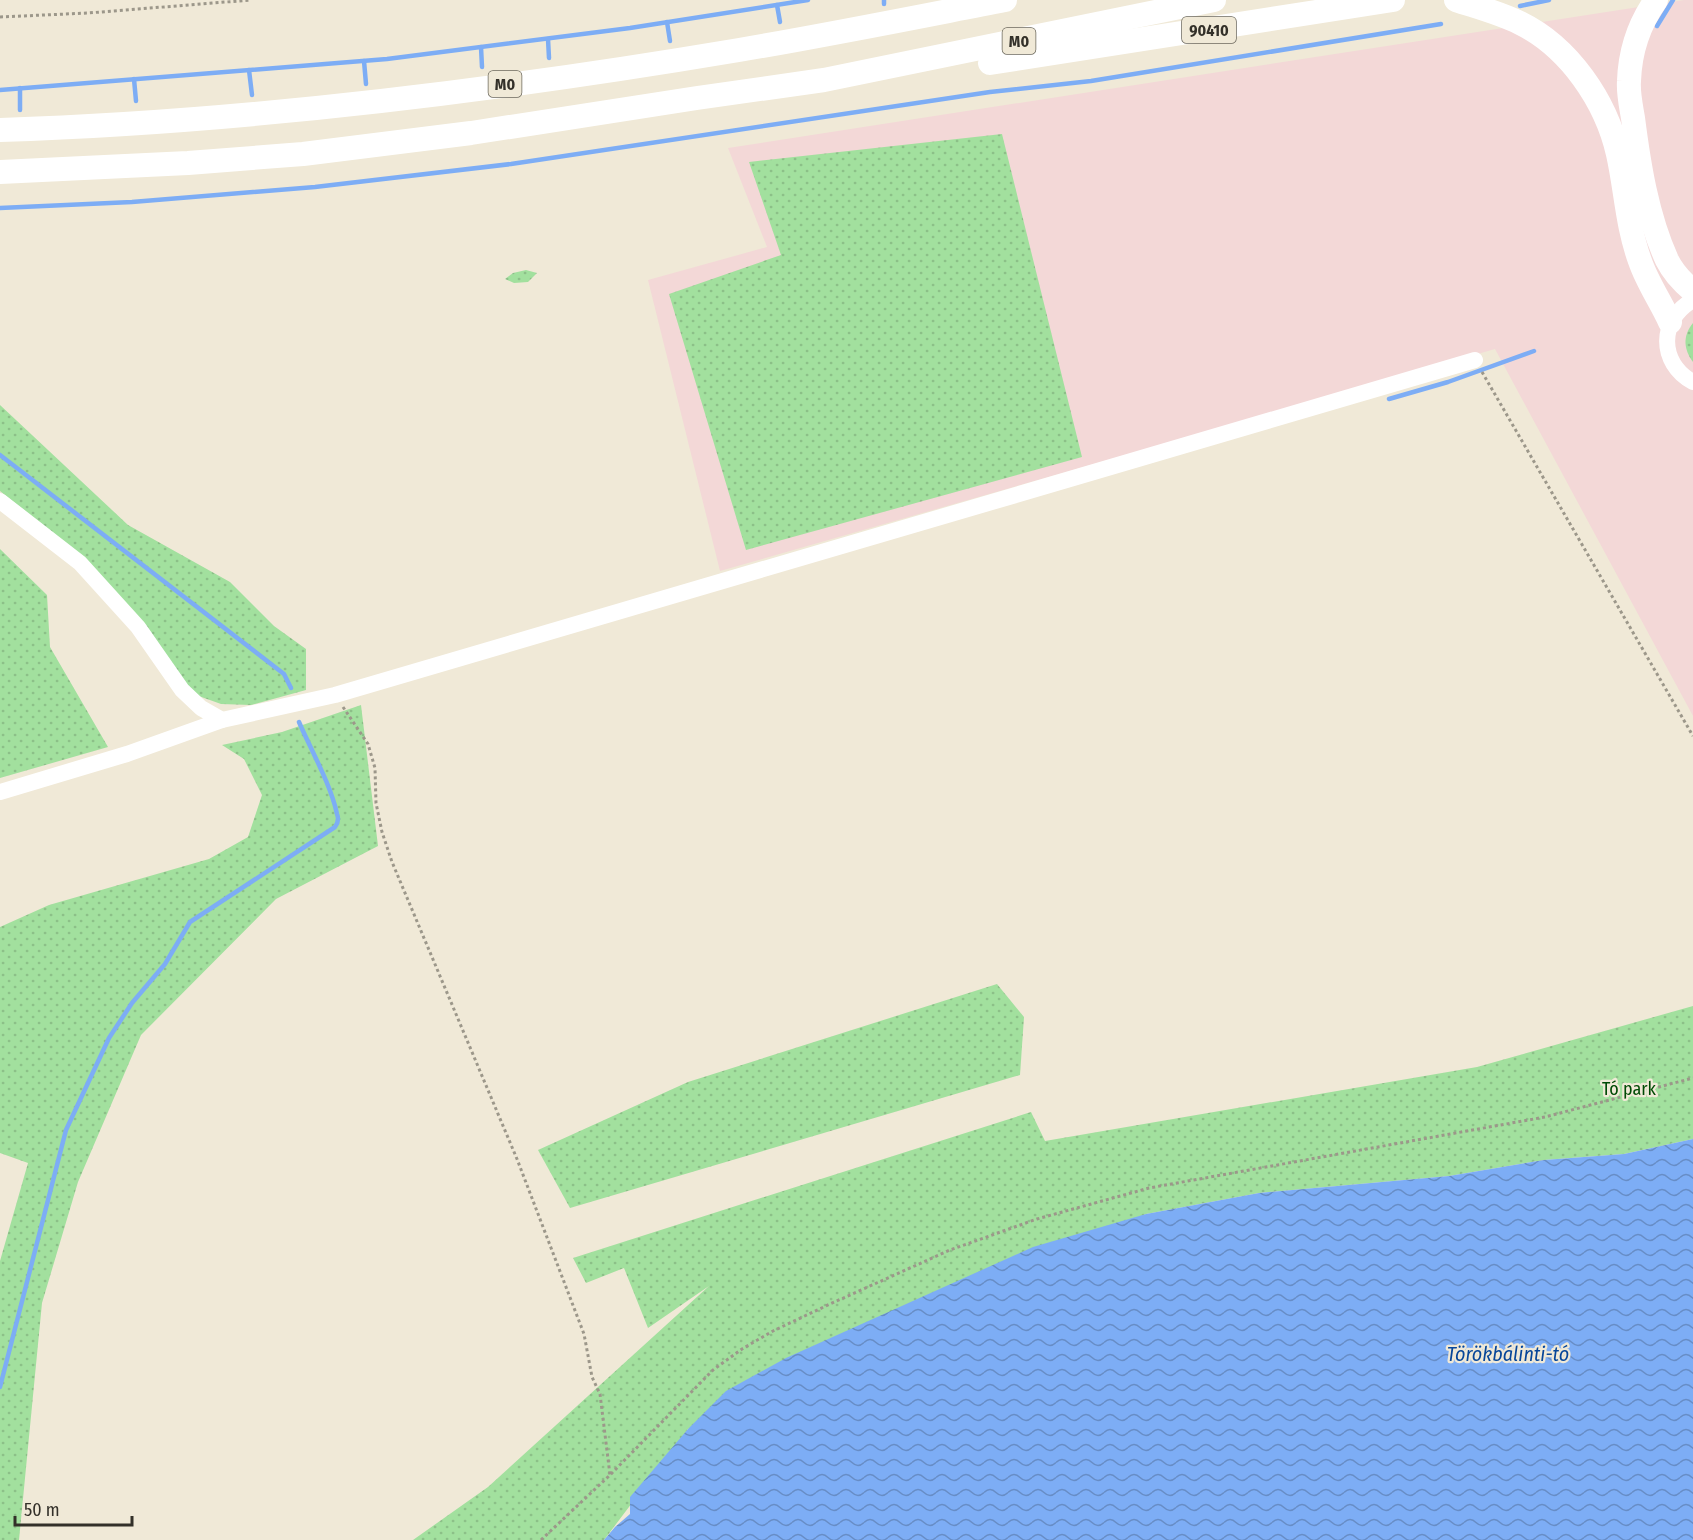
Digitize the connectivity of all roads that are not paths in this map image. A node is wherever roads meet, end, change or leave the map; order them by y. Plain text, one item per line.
1 (1005, 0) edge
2 (1214, 0) edge
3 (1393, 0) edge
4 (1456, 0) edge
5 (1656, 0) edge
6 (824, 80) junction
7 (0, 130) edge
8 (0, 172) edge
9 (1693, 291) edge
10 (1693, 300) edge
11 (1670, 322) junction
12 (1479, 366) road end
13 (1693, 382) edge
14 (0, 501) edge
15 (222, 720) junction
16 (0, 792) edge

1 - 7 highway, M0
2 - 6 highway, M0
3 - 6 highway, 90410
4 - 11 highway
5 - 9 highway
6 - 8 highway, M0
10 - 11 street
11 - 13 street
12 - 15 street
14 - 15 street
15 - 16 street

